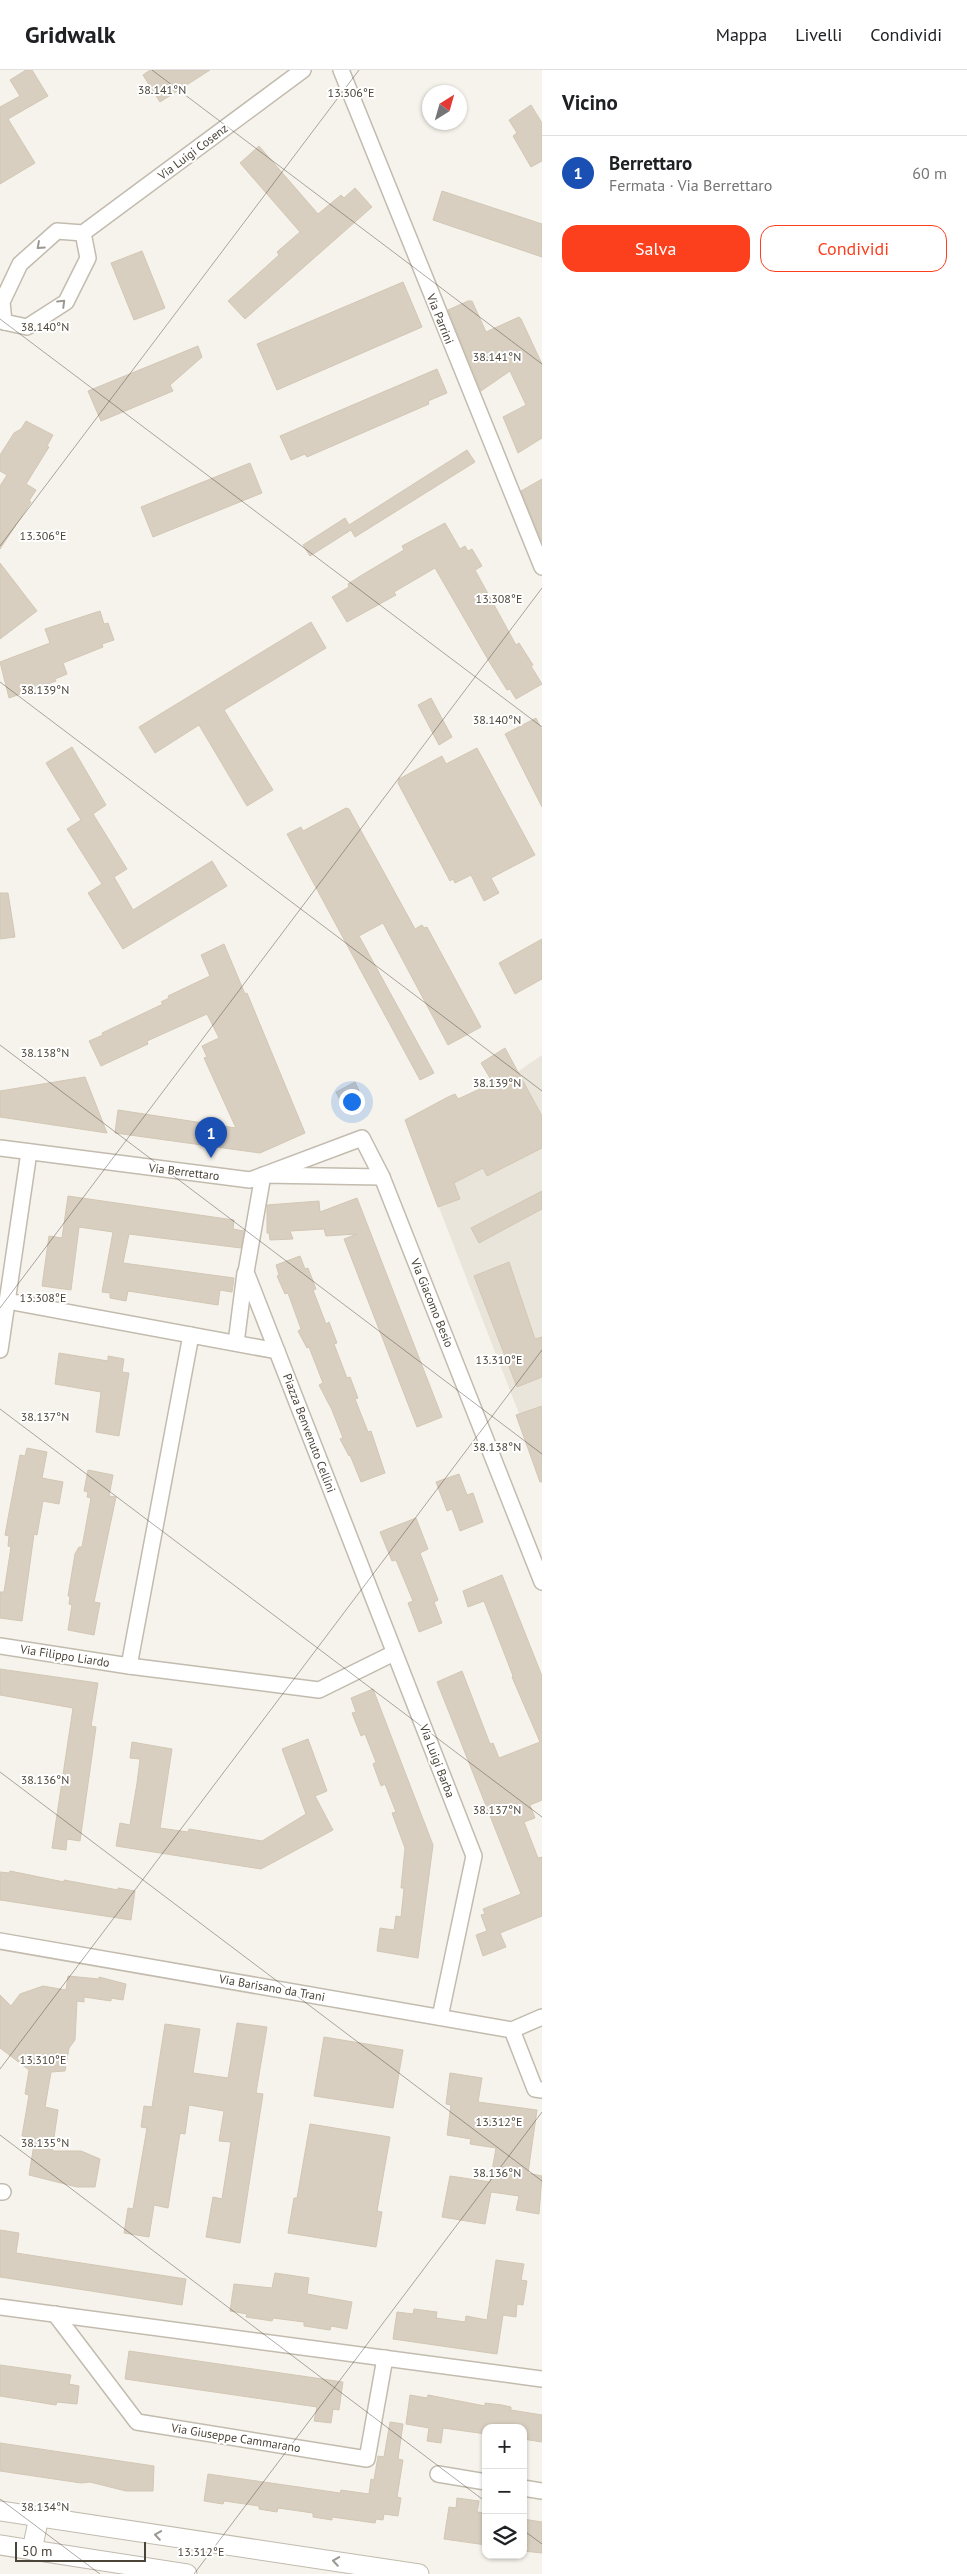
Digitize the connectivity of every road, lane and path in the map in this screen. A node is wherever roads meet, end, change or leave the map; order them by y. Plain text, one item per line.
1 (303, 70) edge
2 (341, 70) edge
3 (83, 234) junction
4 (2, 324) edge
5 (542, 567) edge
6 (362, 1138) joint
7 (0, 1148) edge
8 (29, 1152) junction
9 (264, 1175) junction
10 (382, 1176) junction
11 (246, 1272) junction
12 (7, 1301) junction
13 (191, 1335) junction
14 (236, 1343) junction
15 (0, 1350) edge
16 (277, 1351) junction
17 (542, 1582) edge
18 (0, 1646) edge
19 (394, 1653) junction
20 (129, 1666) junction
21 (0, 1942) edge
22 (440, 2017) junction
23 (542, 2017) edge
24 (512, 2030) junction
25 (542, 2090) edge
26 (0, 2307) edge
27 (55, 2314) junction
28 (385, 2358) junction
29 (542, 2379) edge
30 (438, 2474) dead end
31 (482, 2481) edge
32 (527, 2489) edge
33 (542, 2491) edge
34 (0, 2511) edge
35 (39, 2517) junction
36 (0, 2545) edge
37 (32, 2550) junction
38 (187, 2574) edge
39 (419, 2574) edge

1 - 3 street, Via Luigi Cosenz
2 - 5 street, Via Parrini
3 -> 4 street
4 -> 3 street
6 - 9 street, Via Berrettaro
6 - 10 street, Via Giacomo Besio
7 - 8 street, Via Berrettaro
8 - 9 street, Via Berrettaro
8 - 12 street
9 - 10 street
9 - 11 street
10 - 17 street, Via Giacomo Besio
11 - 14 street
11 - 16 street, Piazza Benvenuto Cellini
12 - 13 street
12 - 15 street
13 - 14 street
13 - 20 street
14 - 16 street
16 - 19 street, Piazza Benvenuto Cellini
18 - 20 street, Via Filippo Liardo
19 - 20 street
19 - 22 street, Via Luigi Barba
21 - 22 street, Via Barisano da Trani
22 - 24 street, Via Barisano da Trani
23 - 24 street
24 - 25 street
26 - 27 street
27 - 28 street
27 - 28 street, Via Giuseppe Cammarano
28 - 29 street
30 - 31 street
32 - 33 street
34 - 35 street
35 - 37 street
39 -> 35 street
36 - 37 street
37 - 38 street

